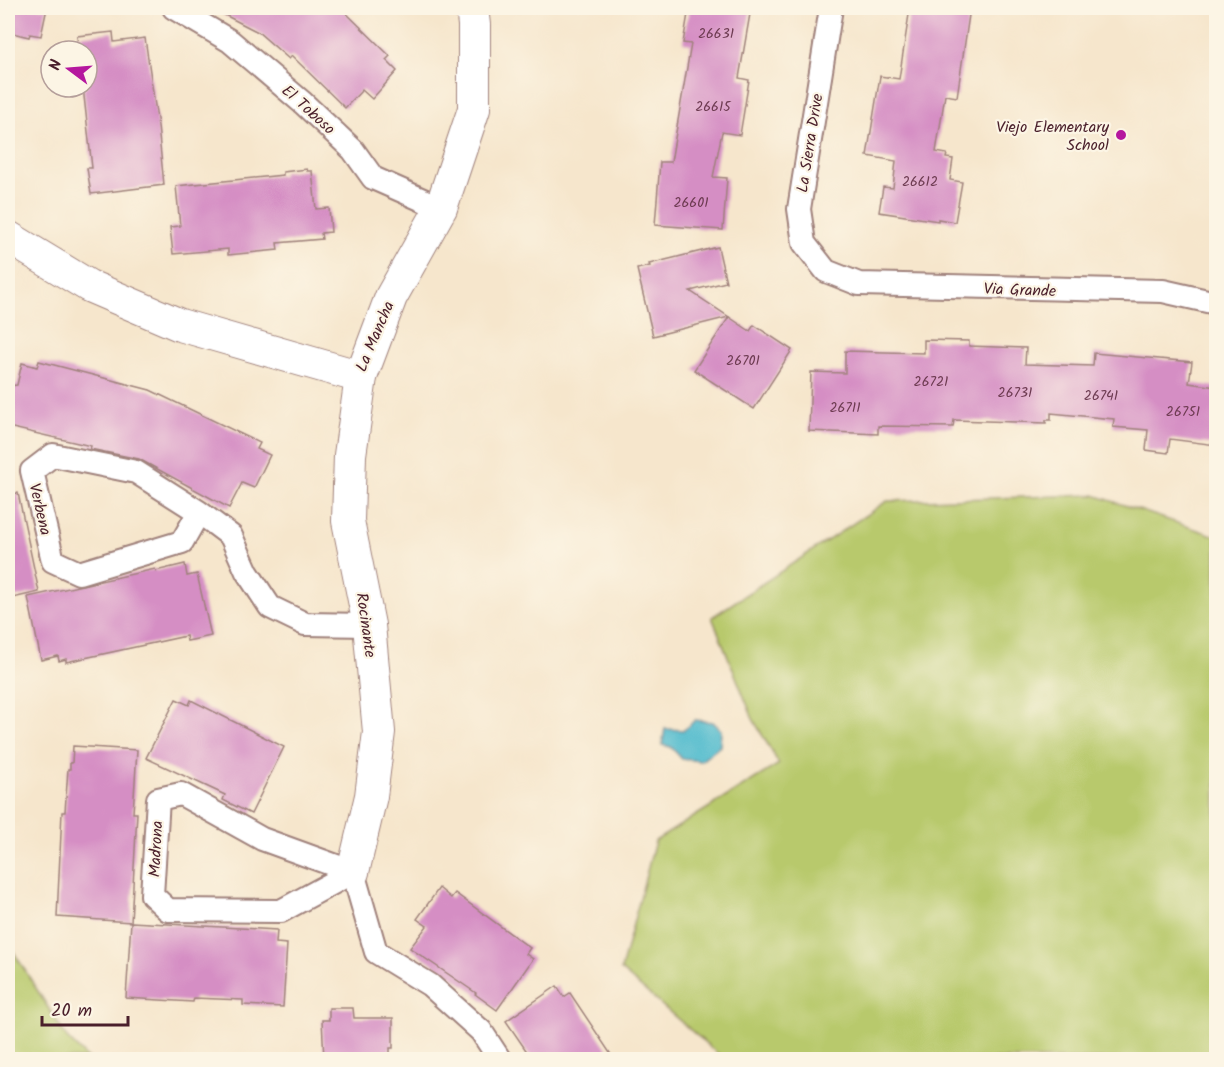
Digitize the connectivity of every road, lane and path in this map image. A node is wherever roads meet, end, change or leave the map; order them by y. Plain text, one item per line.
1 (174, 8) edge
2 (472, 8) edge
3 (831, 8) edge
4 (441, 208) junction
5 (8, 237) edge
6 (826, 270) joint
7 (1216, 303) edge
8 (360, 377) junction
9 (199, 512) junction
10 (369, 625) junction
11 (353, 872) junction
12 (500, 1059) edge

1 - 4 street, El Toboso
2 - 4 street, La Mancha
3 - 6 street, La Sierra Drive
4 - 8 street, La Mancha
5 - 8 street, La Mancha
6 - 7 street, Via Grande
8 - 10 street, Rocinante
9 - 9 street, Verbena
9 - 10 street, Verbena
10 - 11 street, Rocinante
11 - 11 street, Madrona
11 - 12 street

